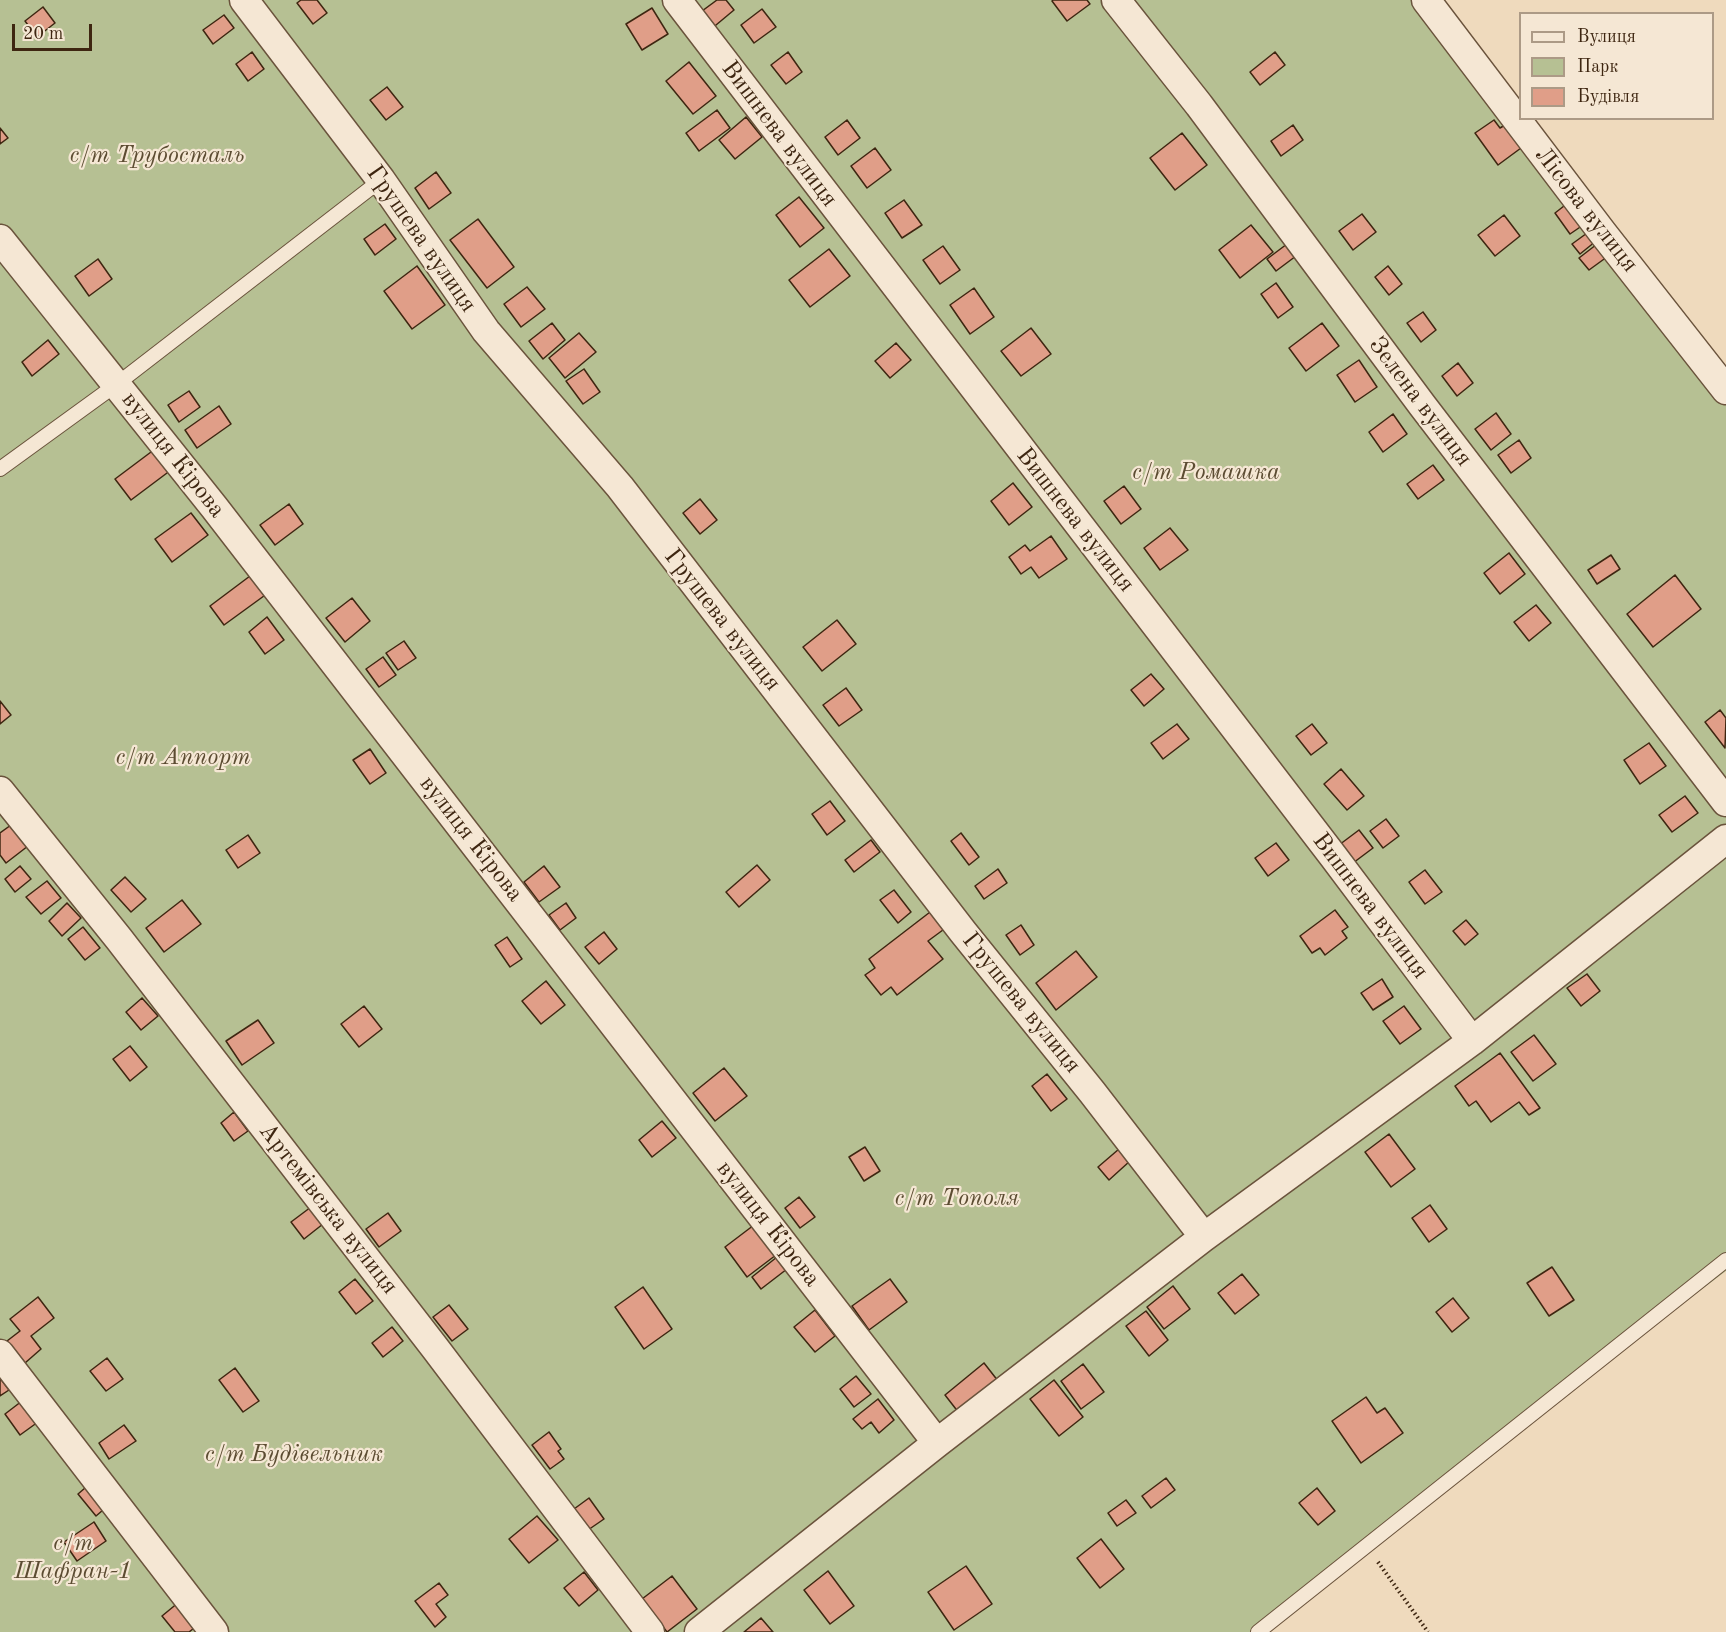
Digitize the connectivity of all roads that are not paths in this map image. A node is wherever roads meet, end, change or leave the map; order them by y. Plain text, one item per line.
1 (244, 0) edge
2 (676, 0) edge
3 (1116, 0) edge
4 (1426, 0) edge
5 (381, 180) junction
6 (0, 239) edge
7 (117, 384) junction
8 (1726, 390) edge
9 (0, 469) edge
10 (0, 791) edge
11 (1726, 802) edge
12 (1726, 839) edge
13 (1472, 1041) junction
14 (1204, 1237) junction
15 (1726, 1260) edge
16 (0, 1354) edge
17 (937, 1443) junction
18 (214, 1632) edge
19 (650, 1632) edge
20 (699, 1632) edge
21 (1257, 1632) edge

1 - 5 street, Грушева вулиця
2 - 13 street, Вишнева вулиця
3 - 11 street, Зелена вулиця
4 - 8 street, Лісова вулиця
5 - 7 lane
5 - 14 street, Грушева вулиця
6 - 7 street, вулиця Кірова
7 - 9 lane
7 - 17 street, вулиця Кірова
10 - 19 street, Артемівська вулиця
12 - 13 street
13 - 14 street
14 - 17 street
15 - 21 lane
16 - 18 street
17 - 20 street

